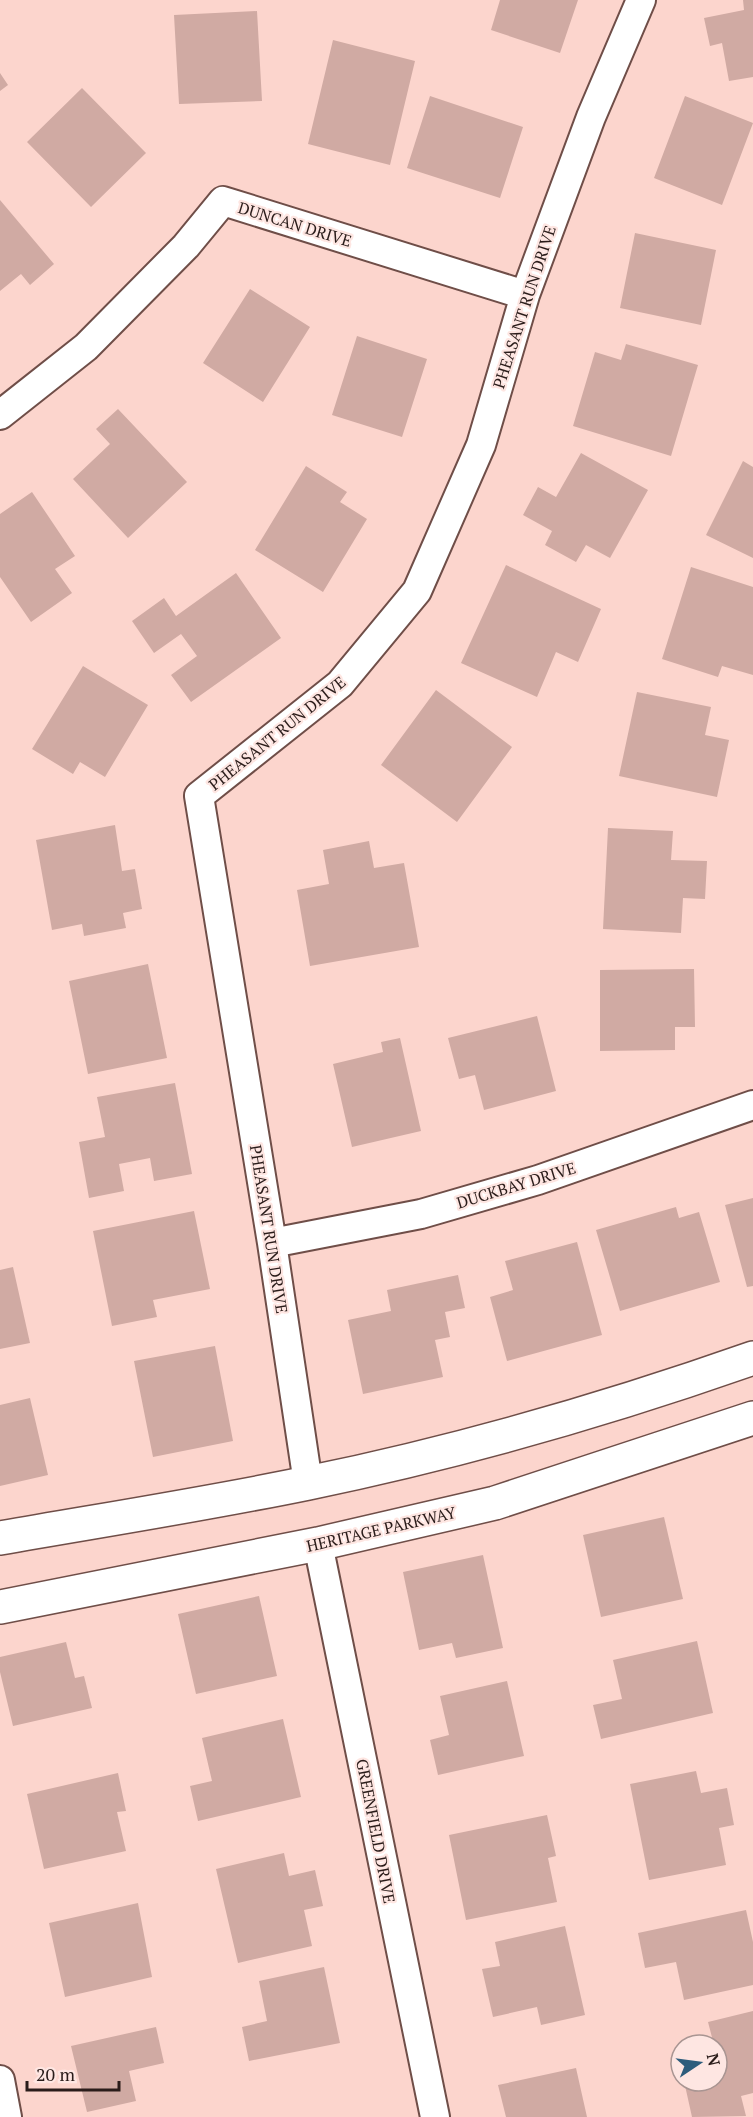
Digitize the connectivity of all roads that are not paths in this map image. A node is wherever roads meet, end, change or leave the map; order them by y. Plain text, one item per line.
1 (641, 0) edge
2 (525, 295) junction
3 (0, 415) edge
4 (753, 1105) edge
5 (272, 1243) junction
6 (753, 1358) edge
7 (753, 1418) edge
8 (308, 1483) junction
9 (0, 1538) edge
10 (318, 1544) junction
11 (0, 1607) edge
12 (0, 2080) edge
13 (7, 2117) edge
14 (435, 2117) edge

1 - 2 street, PHEASANT RUN DRIVE
2 - 3 street, DUNCAN DRIVE
2 - 5 street, PHEASANT RUN DRIVE
4 - 5 street, DUCKBAY DRIVE
5 - 8 street, PHEASANT RUN DRIVE
6 - 8 main road
7 - 10 main road, HERITAGE PARKWAY
8 - 9 main road
10 - 11 main road, HERITAGE PARKWAY
10 - 14 street, GREENFIELD DRIVE
12 - 13 street

